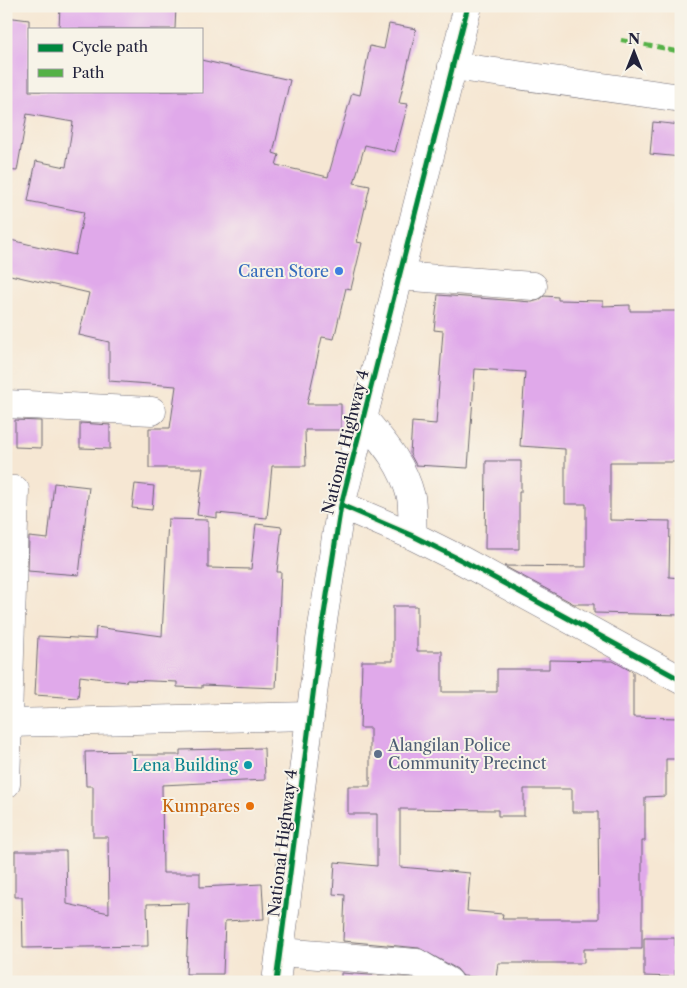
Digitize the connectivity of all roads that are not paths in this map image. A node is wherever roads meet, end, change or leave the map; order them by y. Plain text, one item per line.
1 (468, 6) edge
2 (452, 66) junction
3 (681, 98) edge
4 (399, 276) junction
5 (534, 286) dead end
6 (6, 404) edge
7 (152, 411) dead end
8 (363, 418) junction
9 (6, 490) edge
10 (340, 505) junction
11 (413, 536) junction
12 (681, 680) edge
13 (310, 716) junction
14 (8, 723) junction
15 (7, 750) edge
16 (6, 784) edge
17 (281, 952) junction
18 (276, 982) edge
19 (449, 982) edge

1 - 2 street, National Highway 4
2 - 3 street
2 - 4 street, National Highway 4
4 - 5 street
4 - 8 street, National Highway 4
6 - 7 street
8 - 10 street, National Highway 4
8 - 11 street
9 - 14 street
10 - 11 street
10 - 13 street, National Highway 4
11 - 12 street
13 - 14 street
13 - 17 street, National Highway 4
14 - 15 street
15 - 16 street
17 - 18 street, National Highway 4
17 - 19 street

